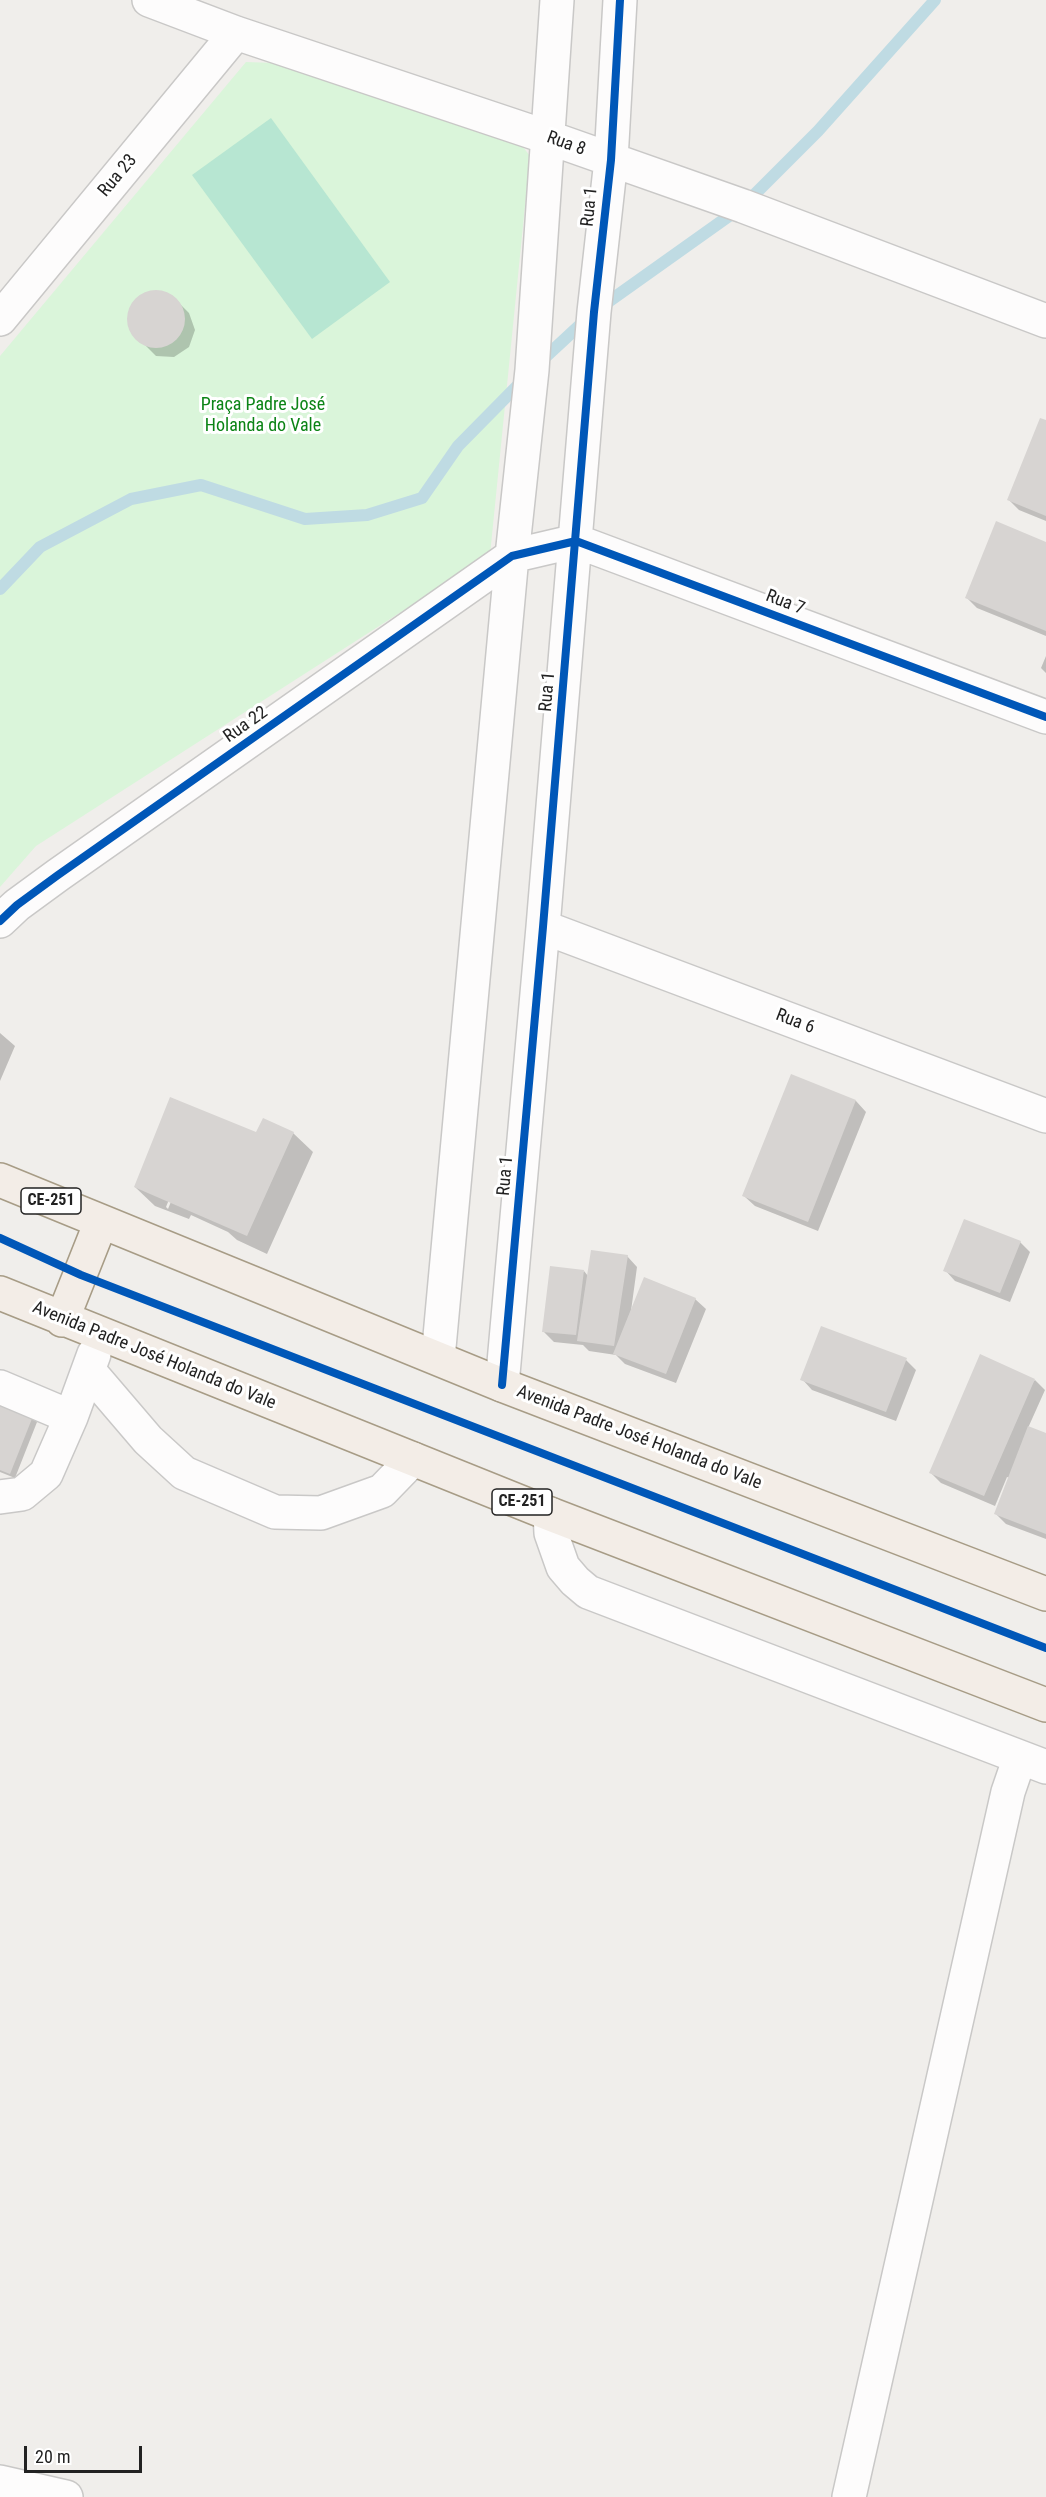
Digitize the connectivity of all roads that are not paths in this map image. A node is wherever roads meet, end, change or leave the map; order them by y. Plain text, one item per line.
1 (149, 0) edge
2 (557, 0) edge
3 (620, 0) edge
4 (236, 33) junction
5 (547, 137) junction
6 (611, 160) junction
7 (0, 318) edge
8 (1046, 321) edge
9 (576, 541) junction
10 (512, 556) junction
11 (1046, 717) edge
12 (0, 921) edge
13 (543, 927) junction
14 (1046, 1116) edge
15 (0, 1180) edge
16 (101, 1222) junction
17 (0, 1293) edge
18 (62, 1320) junction
19 (99, 1335) junction
20 (438, 1358) junction
21 (89, 1371) junction
22 (502, 1385) junction
23 (0, 1387) edge
24 (71, 1418) junction
25 (413, 1459) junction
26 (0, 1497) edge
27 (550, 1514) junction
28 (1046, 1594) edge
29 (1046, 1705) edge
30 (1033, 1762) edge
31 (0, 2482) edge
32 (66, 2497) edge
33 (849, 2497) edge

1 - 4 street, Rua 8
2 - 5 street
3 - 6 street, Rua 1
4 - 5 street, Rua 8
4 - 7 street, Rua 23
5 - 6 street, Rua 8
5 - 10 street
6 - 8 street, Rua 8
6 - 9 street, Rua 1
9 - 10 street
9 - 11 street, Rua 7
9 - 13 street, Rua 1
10 - 12 street, Rua 22
10 - 20 street
13 - 14 street, Rua 6
13 - 22 street, Rua 1
15 - 16 main road, Avenida Padre José Holanda do Vale / CE-251
16 - 18 main road
16 - 20 main road, Avenida Padre José Holanda do Vale / CE-251
17 - 18 main road, Avenida Padre José Holanda do Vale / CE-251
18 - 19 main road, Avenida Padre José Holanda do Vale / CE-251
19 - 21 street
19 - 25 main road, Avenida Padre José Holanda do Vale / CE-251
20 - 22 main road, Avenida Padre José Holanda do Vale / CE-251
21 - 24 street
21 - 25 street
22 - 28 main road, Avenida Padre José Holanda do Vale / CE-251
23 - 24 street
24 - 26 street
25 - 27 main road, Avenida Padre José Holanda do Vale / CE-251
27 - 29 main road, Avenida Padre José Holanda do Vale / CE-251
27 - 30 street
30 - 33 street
31 - 32 street

